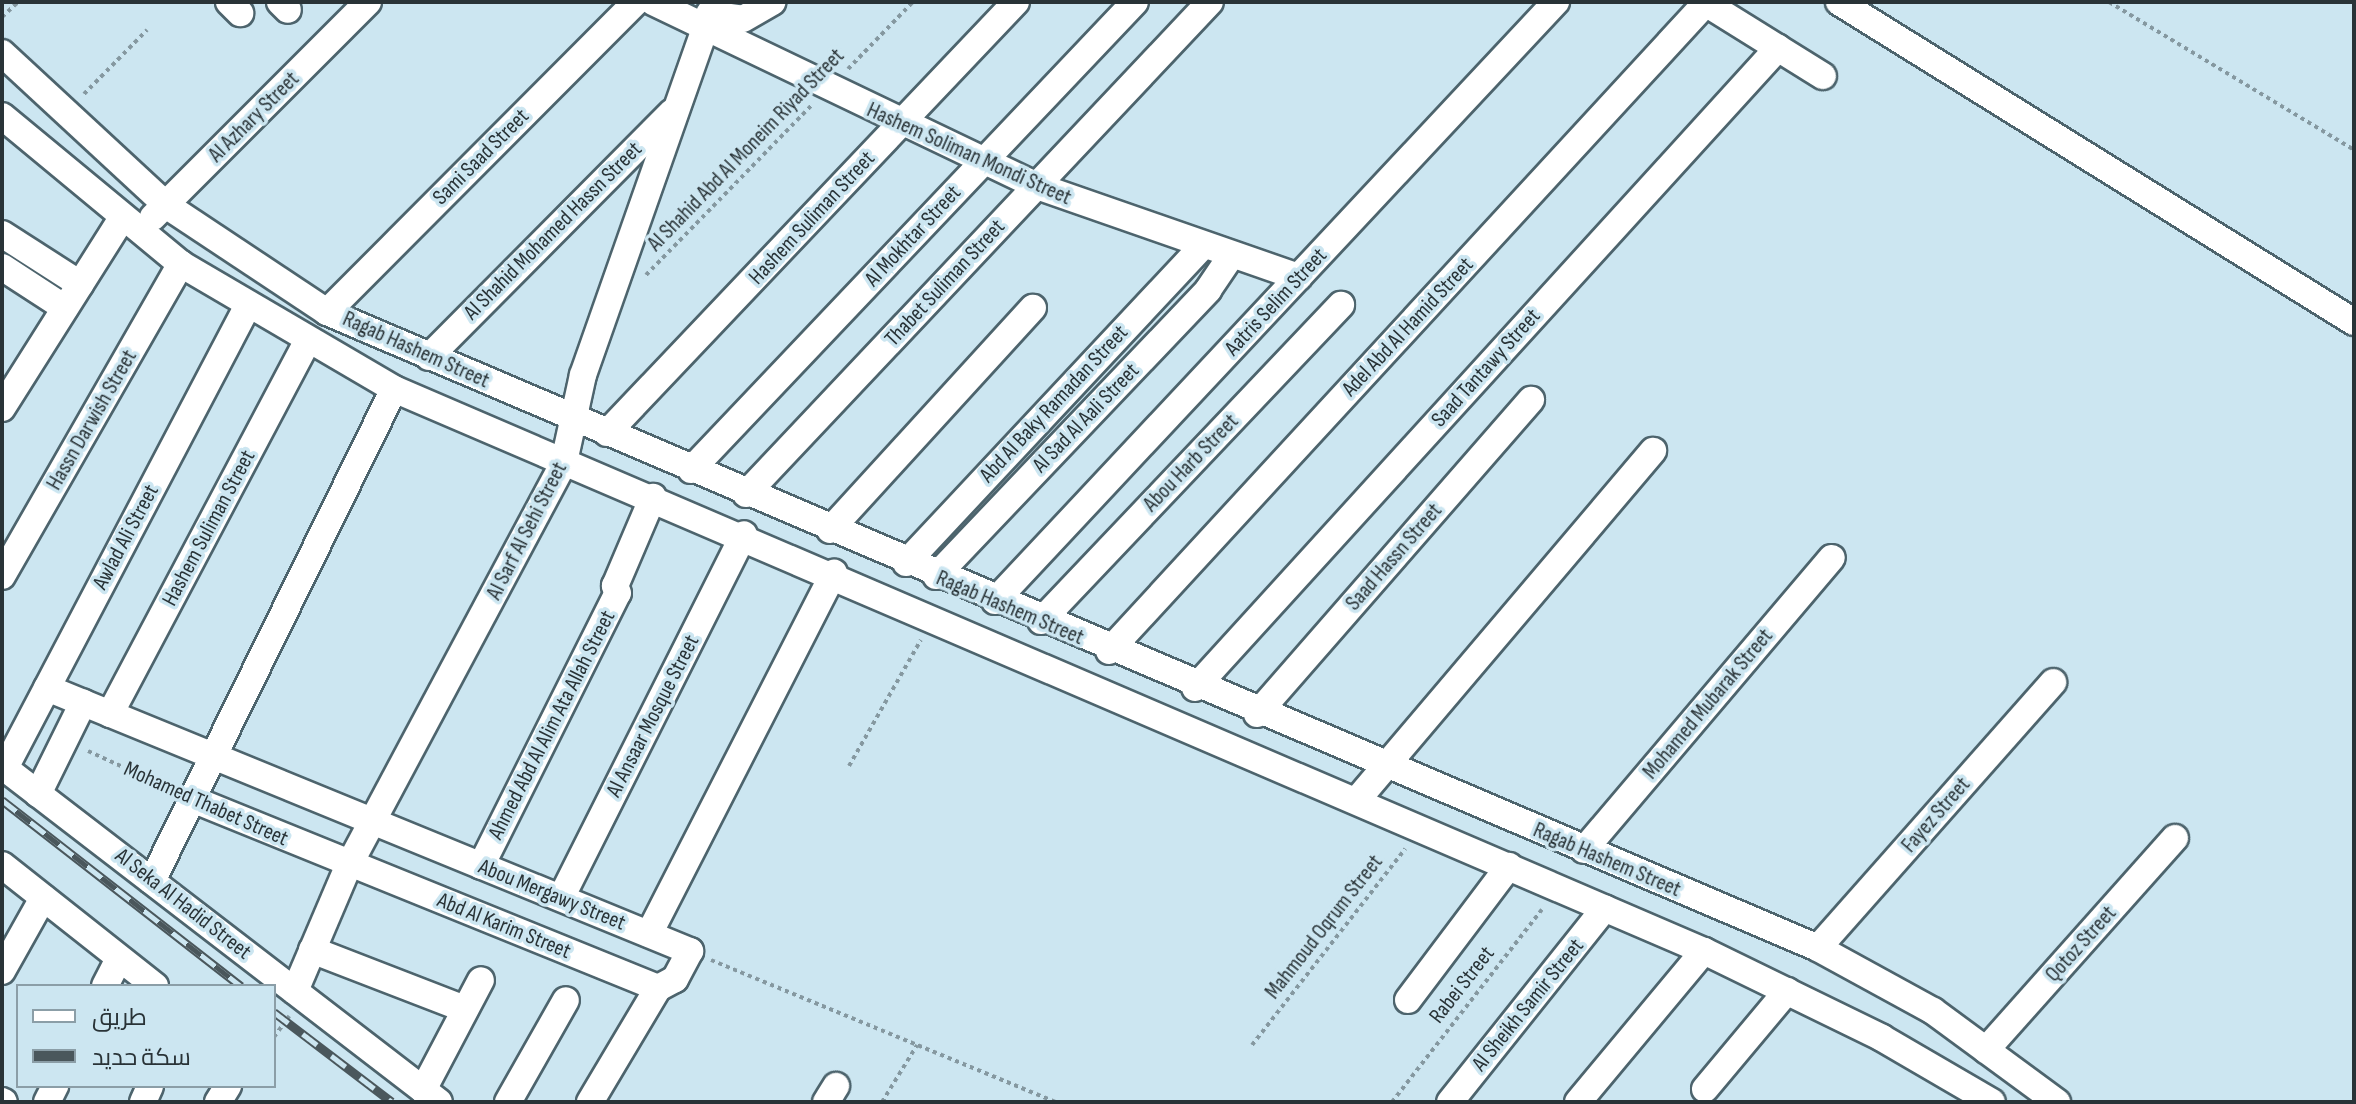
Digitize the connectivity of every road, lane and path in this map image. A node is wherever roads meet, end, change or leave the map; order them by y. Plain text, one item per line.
1 (18, 2) edge
2 (368, 2) edge
3 (636, 2) edge
4 (653, 2) edge
5 (773, 2) edge
6 (913, 2) edge
7 (1016, 2) edge
8 (1135, 2) edge
9 (1210, 2) edge
10 (1556, 2) edge
11 (1705, 2) edge
12 (1839, 2) edge
13 (2109, 2) edge
14 (709, 15) edge
15 (2, 17) edge
16 (147, 30) dead end
17 (1778, 48) junction
18 (2, 53) edge
19 (1823, 76) dead end
20 (827, 90) junction
21 (677, 106) junction
22 (66, 113) junction
23 (2, 116) edge
24 (903, 121) junction
25 (2354, 150) edge
26 (984, 161) junction
27 (1037, 186) junction
28 (166, 205) junction
29 (131, 224) junction
30 (2, 234) edge
31 (1203, 246) junction
32 (1231, 256) junction
33 (181, 264) junction
34 (2, 267) edge
35 (1299, 277) junction
36 (80, 284) junction
37 (634, 287) dead end
38 (1341, 305) dead end
39 (247, 307) junction
40 (65, 308) junction
41 (1033, 308) dead end
42 (327, 312) junction
43 (2354, 322) edge
44 (307, 342) junction
45 (429, 357) junction
46 (394, 389) junction
47 (1531, 400) dead end
48 (2, 408) edge
49 (573, 418) junction
50 (607, 433) junction
51 (1653, 451) dead end
52 (564, 462) junction
53 (691, 470) junction
54 (746, 494) junction
55 (653, 497) junction
56 (830, 530) junction
57 (744, 534) junction
58 (1832, 558) dead end
59 (906, 563) junction
60 (834, 573) junction
61 (2, 576) edge
62 (936, 576) junction
63 (995, 601) junction
64 (934, 617) junction
65 (1041, 621) junction
66 (1109, 651) junction
67 (2053, 682) dead end
68 (47, 688) junction
69 (1195, 688) junction
70 (83, 703) junction
71 (110, 714) junction
72 (1257, 714) junction
73 (64, 740) junction
74 (213, 756) junction
75 (849, 766) dead end
76 (3, 767) edge
77 (1385, 767) junction
78 (38, 794) junction
79 (192, 799) junction
80 (1357, 800) junction
81 (373, 821) junction
82 (1421, 828) junction
83 (2175, 838) dead end
84 (1584, 850) junction
85 (2, 865) edge
86 (481, 866) junction
87 (1509, 866) junction
88 (348, 867) junction
89 (152, 881) junction
90 (1558, 888) junction
91 (43, 898) junction
92 (561, 898) junction
93 (1605, 908) junction
94 (649, 934) junction
95 (1818, 948) junction
96 (312, 950) junction
97 (690, 951) junction
98 (1704, 951) junction
99 (119, 958) junction
100 (2, 971) edge
101 (481, 980) dead end
102 (106, 984) edge
103 (152, 984) edge
104 (270, 984) edge
105 (658, 988) junction
106 (276, 989) edge
107 (1787, 991) junction
108 (566, 1000) dead end
109 (1408, 1000) dead end
110 (292, 1003) junction
111 (465, 1009) junction
112 (276, 1033) edge
113 (917, 1045) junction
114 (1252, 1045) dead end
115 (1994, 1056) junction
116 (1705, 1089) dead end
117 (431, 1096) edge
118 (1984, 1097) edge
119 (508, 1102) edge
120 (590, 1102) edge
121 (882, 1102) edge
122 (1056, 1102) edge
123 (1392, 1102) edge
124 (1450, 1102) edge
125 (1578, 1102) edge
126 (2057, 1102) edge

1 - 15 path
2 - 28 street, Al Azhary Street
3 - 42 street, Sami Saad Street
4 - 14 street, Hashem Soliman Mondi Street
5 - 14 street
6 - 20 path, Al Shahid Abd Al Moneim Riyad Street
7 - 24 street, Hashem Suliman Street
8 - 26 street, Al Mokhtar Street
9 - 27 street, Thabet Suliman Street
10 - 35 street, Aatris Selim Street
11 - 17 street
11 - 66 street, Adel Abd Al Hamid Street
12 - 43 street
13 - 25 path
14 - 20 street, Hashem Soliman Mondi Street
14 - 21 street, Al Sarf Al Sehi Street
16 - 22 path
17 - 19 street
17 - 69 street, Saad Tantawy Street
18 - 22 street, Ragab Hashem Street
20 - 24 street, Hashem Soliman Mondi Street
20 - 37 path, Al Shahid Abd Al Moneim Riyad Street
21 - 45 street, Al Shahid Mohamed Hassn Street
21 - 49 street, Al Sarf Al Sehi Street
22 - 28 street, Ragab Hashem Street
23 - 29 street, Ragab Hashem Street
24 - 26 street, Hashem Soliman Mondi Street
24 - 50 street, Hashem Suliman Street
26 - 27 street, Hashem Soliman Mondi Street
26 - 53 street, Al Mokhtar Street
27 - 31 street, Hashem Soliman Mondi Street
27 - 54 street, Thabet Suliman Street
28 - 29 street, Al Azhary Street
28 - 42 street, Ragab Hashem Street
29 - 33 street, Ragab Hashem Street
29 - 36 street
30 - 36 street
31 - 32 street, Hashem Soliman Mondi Street
31 - 59 street, Abd Al Baky Ramadan Street
32 - 35 street, Hashem Soliman Mondi Street
32 - 62 street, Al Sad Al Aali Street
33 - 39 street, Ragab Hashem Street
33 - 61 street, Hassn Darwish Street
34 - 40 street
35 - 63 street, Aatris Selim Street
36 - 40 street
38 - 65 street, Abou Harb Street
39 - 44 street, Ragab Hashem Street
39 - 68 street, Awlad Ali Street
40 - 48 street
41 - 56 street
42 - 45 street, Ragab Hashem Street
44 - 46 street, Ragab Hashem Street
44 - 71 street, Hashem Suliman Street
45 - 49 street, Ragab Hashem Street
46 - 52 street, Ragab Hashem Street
46 - 74 street
47 - 72 street, Saad Hassn Street
49 - 50 street, Ragab Hashem Street
49 - 52 street, Al Sarf Al Sehi Street
50 - 53 street, Ragab Hashem Street
51 - 77 street
52 - 55 street, Ragab Hashem Street
52 - 81 street, Al Sarf Al Sehi Street
53 - 54 street, Ragab Hashem Street
54 - 56 street, Ragab Hashem Street
55 - 57 street, Ragab Hashem Street
55 - 86 street, Ahmed Abd Al Alim Ata Allah Street
56 - 59 street, Ragab Hashem Street
57 - 60 street, Ragab Hashem Street
57 - 92 street, Al Ansaar Mosque Street
58 - 84 street, Mohamed Mubarak Street
59 - 62 street, Ragab Hashem Street
60 - 64 street, Ragab Hashem Street
60 - 94 street
62 - 63 street, Ragab Hashem Street
63 - 65 street, Ragab Hashem Street
64 - 75 path
64 - 80 street, Ragab Hashem Street
65 - 66 street, Ragab Hashem Street
66 - 69 street, Ragab Hashem Street
67 - 95 street, Fayez Street
68 - 70 street, Abou Mergawy Street
68 - 76 street, Awlad Ali Street
69 - 72 street, Ragab Hashem Street
70 - 71 street, Abou Mergawy Street
70 - 73 street
71 - 74 street, Abou Mergawy Street
72 - 77 street, Ragab Hashem Street
73 - 78 street
73 - 79 path, Mohamed Thabet Street
74 - 79 street
74 - 81 street, Abou Mergawy Street
76 - 78 street, Al Seka Al Hadid Street
77 - 80 street
77 - 84 street, Ragab Hashem Street
78 - 89 street, Al Seka Al Hadid Street
79 - 88 street, Mohamed Thabet Street
79 - 89 street
80 - 82 street, Ragab Hashem Street
81 - 86 street, Abou Mergawy Street
81 - 88 street, Al Sarf Al Sehi Street
82 - 87 street, Ragab Hashem Street
82 - 114 path, Mahmoud Oqrum Street
83 - 115 street, Qotoz Street
84 - 95 street, Ragab Hashem Street
85 - 91 street
86 - 92 street, Abou Mergawy Street
87 - 90 street, Ragab Hashem Street
87 - 109 street
88 - 96 street, Al Sarf Al Sehi Street
88 - 105 street, Abd Al Karim Street
89 - 104 street, Al Seka Al Hadid Street
90 - 93 street, Ragab Hashem Street
90 - 123 path, Rabei Street
91 - 99 street
91 - 100 street
92 - 94 street, Abou Mergawy Street
93 - 98 street, Ragab Hashem Street
93 - 124 street, Al Sheikh Samir Street
94 - 97 street, Abou Mergawy Street
95 - 115 street, Ragab Hashem Street
96 - 110 street, Al Sarf Al Sehi Street
96 - 111 street
97 - 105 street
97 - 113 path
98 - 107 street, Ragab Hashem Street
98 - 125 street
99 - 102 street
99 - 103 street
101 - 111 street
105 - 120 street
106 - 110 street, Al Seka Al Hadid Street
107 - 116 street
107 - 118 street, Ragab Hashem Street
108 - 119 street
110 - 112 path
110 - 117 street, Al Seka Al Hadid Street
111 - 117 street
113 - 121 path
113 - 122 path
115 - 118 street, Qotoz Street
115 - 126 street, Ragab Hashem Street

